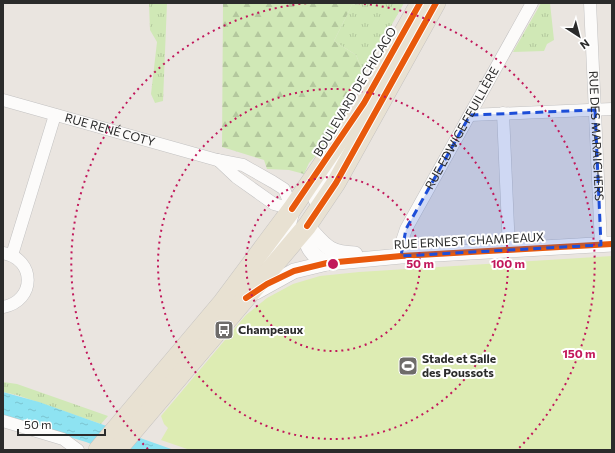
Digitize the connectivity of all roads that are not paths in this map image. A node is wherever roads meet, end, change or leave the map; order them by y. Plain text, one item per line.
1 (420, 3) edge
2 (436, 3) edge
3 (532, 3) edge
4 (590, 3) edge
5 (3, 100) edge
6 (364, 103) junction
7 (612, 109) edge
8 (595, 110) junction
9 (503, 113) junction
10 (55, 115) junction
11 (470, 115) junction
12 (217, 160) junction
13 (292, 209) junction
14 (307, 226) junction
15 (606, 245) edge
16 (508, 250) junction
17 (8, 254) edge
18 (401, 256) junction
19 (326, 263) junction
20 (246, 298) junction
21 (3, 307) edge
22 (3, 421) edge
23 (128, 425) junction
24 (78, 450) edge
25 (98, 450) edge
26 (117, 450) edge

1 - 6 main road, BOULEVARD DE CHICAGO
2 - 14 main road, BOULEVARD DE CHICAGO
3 - 11 street, RUE EDWIGE FEUILLÈRE
4 - 8 street, RUE DES MARAICHERS
5 - 10 street, RUE RENÉ COTY
6 - 13 main road, BOULEVARD DE CHICAGO
6 - 14 street
7 - 8 street
8 - 9 street
8 - 15 street, RUE DES MARAICHERS
9 - 11 street
9 - 16 street
10 - 12 street, RUE RENÉ COTY
10 - 17 street
11 - 18 street, RUE EDWIGE FEUILLÈRE
12 - 13 street, RUE RENÉ COTY
12 - 13 street, RUE RENÉ COTY
13 - 14 main road
13 - 20 street
13 - 23 main road, BOULEVARD DE CHICAGO
14 - 18 street, RUE ERNEST CHAMPEAUX
14 - 19 street
14 - 20 main road, BOULEVARD DE CHICAGO
15 - 16 street, RUE ERNEST CHAMPEAUX
16 - 18 street, RUE ERNEST CHAMPEAUX
17 - 21 street
18 - 19 street, RUE ERNEST CHAMPEAUX
19 - 20 street, RUE ERNEST CHAMPEAUX
20 - 23 main road, BOULEVARD DE CHICAGO
22 - 24 street
23 - 25 main road, BOULEVARD DE CHICAGO
23 - 26 main road, BOULEVARD DE CHICAGO

